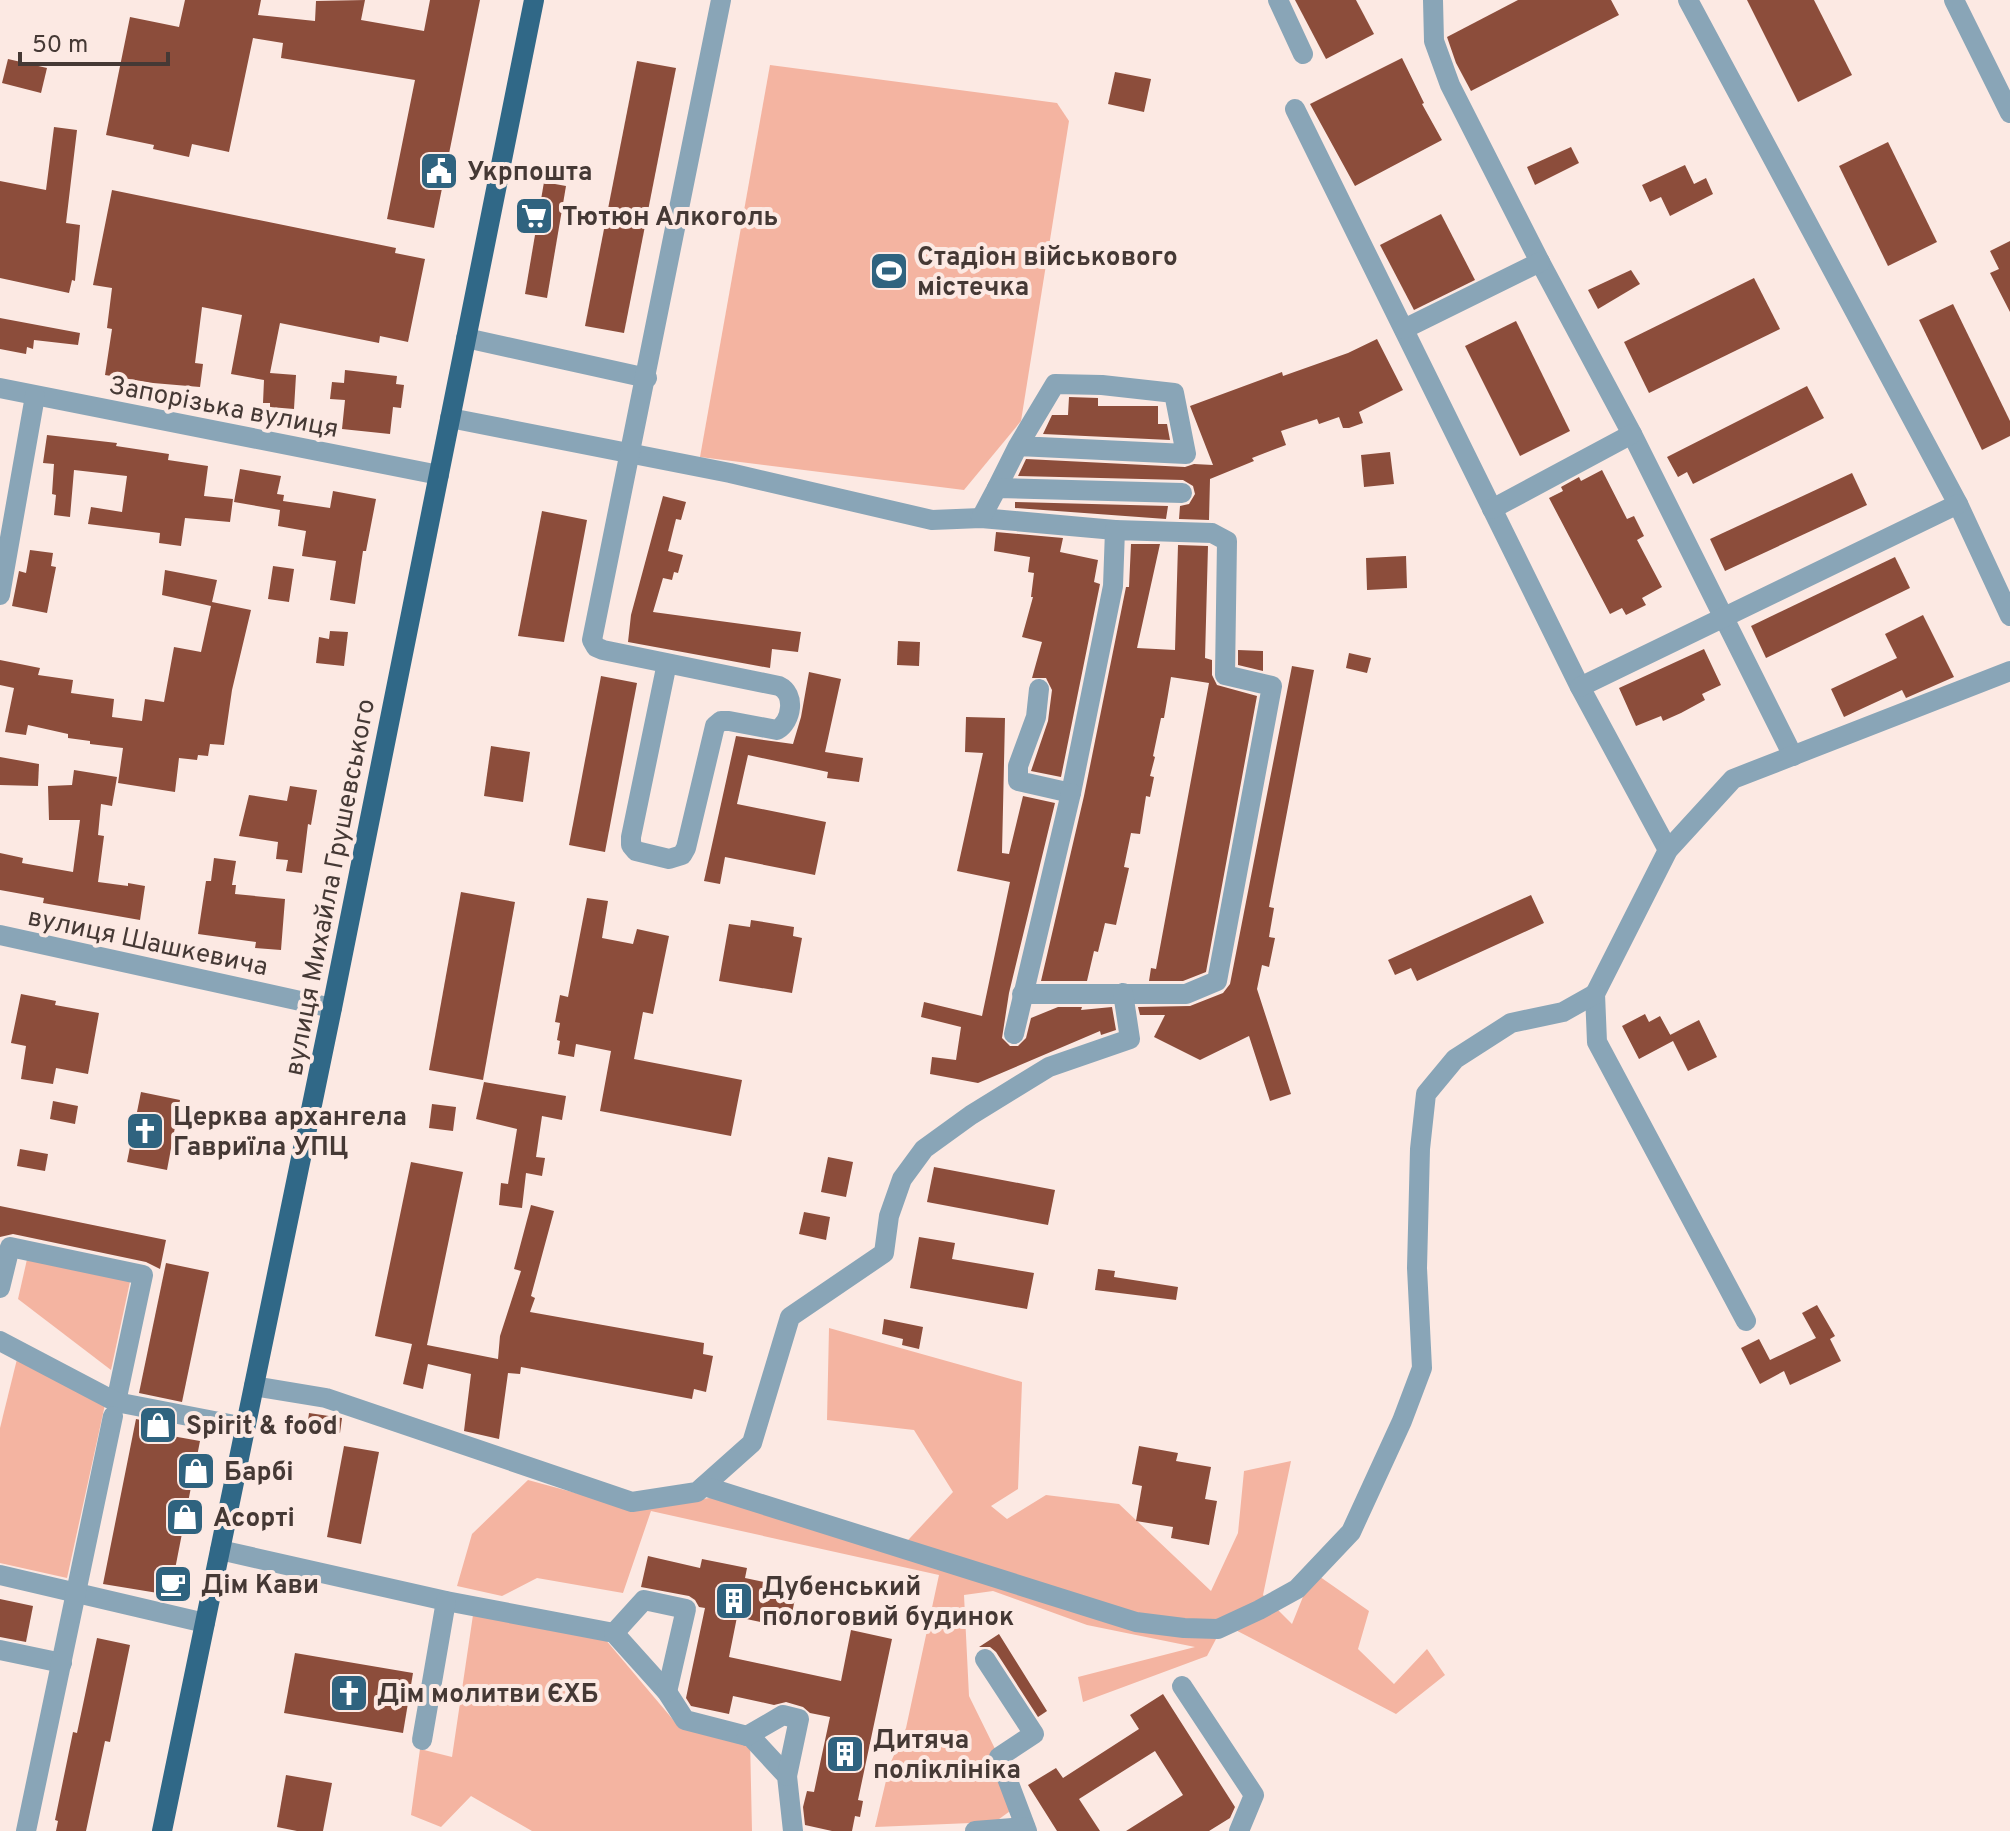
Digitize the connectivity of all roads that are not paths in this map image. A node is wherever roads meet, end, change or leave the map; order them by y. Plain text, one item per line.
1 (534, 0) edge
2 (721, 0) edge
3 (1278, 0) edge
4 (1433, 0) edge
5 (1688, 0) edge
6 (1954, 0) edge
7 (1303, 54) dead end
8 (1295, 109) dead end
9 (2010, 113) edge
10 (1540, 262) junction
11 (1404, 329) junction
12 (466, 338) junction
13 (647, 378) junction
14 (0, 388) edge
15 (35, 396) junction
16 (450, 418) junction
17 (1632, 434) junction
18 (1018, 446) junction
19 (629, 454) junction
20 (439, 475) junction
21 (997, 488) junction
22 (1182, 493) dead end
23 (1958, 504) junction
24 (1492, 509) junction
25 (981, 518) junction
26 (1115, 530) junction
27 (0, 595) edge
28 (2010, 616) edge
29 (1723, 617) junction
30 (667, 663) dead end
31 (2010, 671) edge
32 (1580, 687) junction
33 (1039, 689) dead end
34 (1793, 756) junction
35 (1071, 793) junction
36 (1668, 850) junction
37 (0, 935) edge
38 (1123, 993) junction
39 (1022, 994) junction
40 (1595, 994) junction
41 (332, 1008) junction
42 (1014, 1034) dead end
43 (0, 1288) edge
44 (1746, 1321) dead end
45 (0, 1341) edge
46 (254, 1386) junction
47 (114, 1409) junction
48 (245, 1427) junction
49 (704, 1486) junction
50 (220, 1550) junction
51 (0, 1575) edge
52 (77, 1592) junction
53 (446, 1601) junction
54 (205, 1623) junction
55 (614, 1633) junction
56 (0, 1650) edge
57 (985, 1659) dead end
58 (62, 1663) junction
59 (1182, 1686) dead end
60 (667, 1692) junction
61 (747, 1736) junction
62 (422, 1740) dead end
63 (787, 1776) junction
64 (1026, 1829) edge
65 (26, 1831) edge
66 (162, 1831) edge
67 (793, 1831) edge
68 (975, 1831) edge
69 (1239, 1831) edge

1 - 12 main road, вулиця Михайла Грушевського
2 - 13 street
3 - 7 street
4 - 10 street
5 - 23 street
6 - 9 street
8 - 11 street
10 - 11 street
10 - 17 street
11 - 24 street
12 - 13 street
12 - 16 main road, вулиця Михайла Грушевського
13 - 19 street
14 - 15 street, Запорізька вулиця
15 - 20 street, Запорізька вулиця
15 - 27 street
16 - 19 street
16 - 20 main road, вулиця Михайла Грушевського
17 - 24 street
17 - 29 street
18 - 18 street
18 - 21 street
19 - 25 street
19 - 30 street
20 - 41 main road, вулиця Михайла Грушевського
21 - 22 street
21 - 25 street
23 - 28 street
23 - 29 street
24 - 32 street
25 - 26 street
26 - 35 street
26 - 38 street
29 - 32 street
29 - 34 street
31 - 34 street
32 - 36 street
33 - 35 street
34 - 36 street
35 - 39 street
36 - 40 street
37 - 41 street, вулиця Шашкевича
38 - 39 street
38 - 49 street
39 - 42 street
40 - 44 street
40 - 49 street
41 - 46 main road, вулиця Михайла Грушевського
43 - 47 street
45 - 47 street
46 - 48 main road, вулиця Михайла Грушевського
46 - 49 street
47 - 48 street
47 - 52 street
48 - 50 main road, вулиця Михайла Грушевського
50 - 53 street
50 - 54 main road, вулиця Михайла Грушевського
51 - 52 street
52 - 54 street
52 - 58 street
53 - 55 street
53 - 62 street
54 - 66 main road, вулиця Михайла Грушевського
55 - 60 street
55 - 60 street
56 - 58 street
57 - 64 street
58 - 65 street
59 - 69 street
60 - 61 street
61 - 63 street
61 - 63 street
63 - 67 street
64 - 68 street

